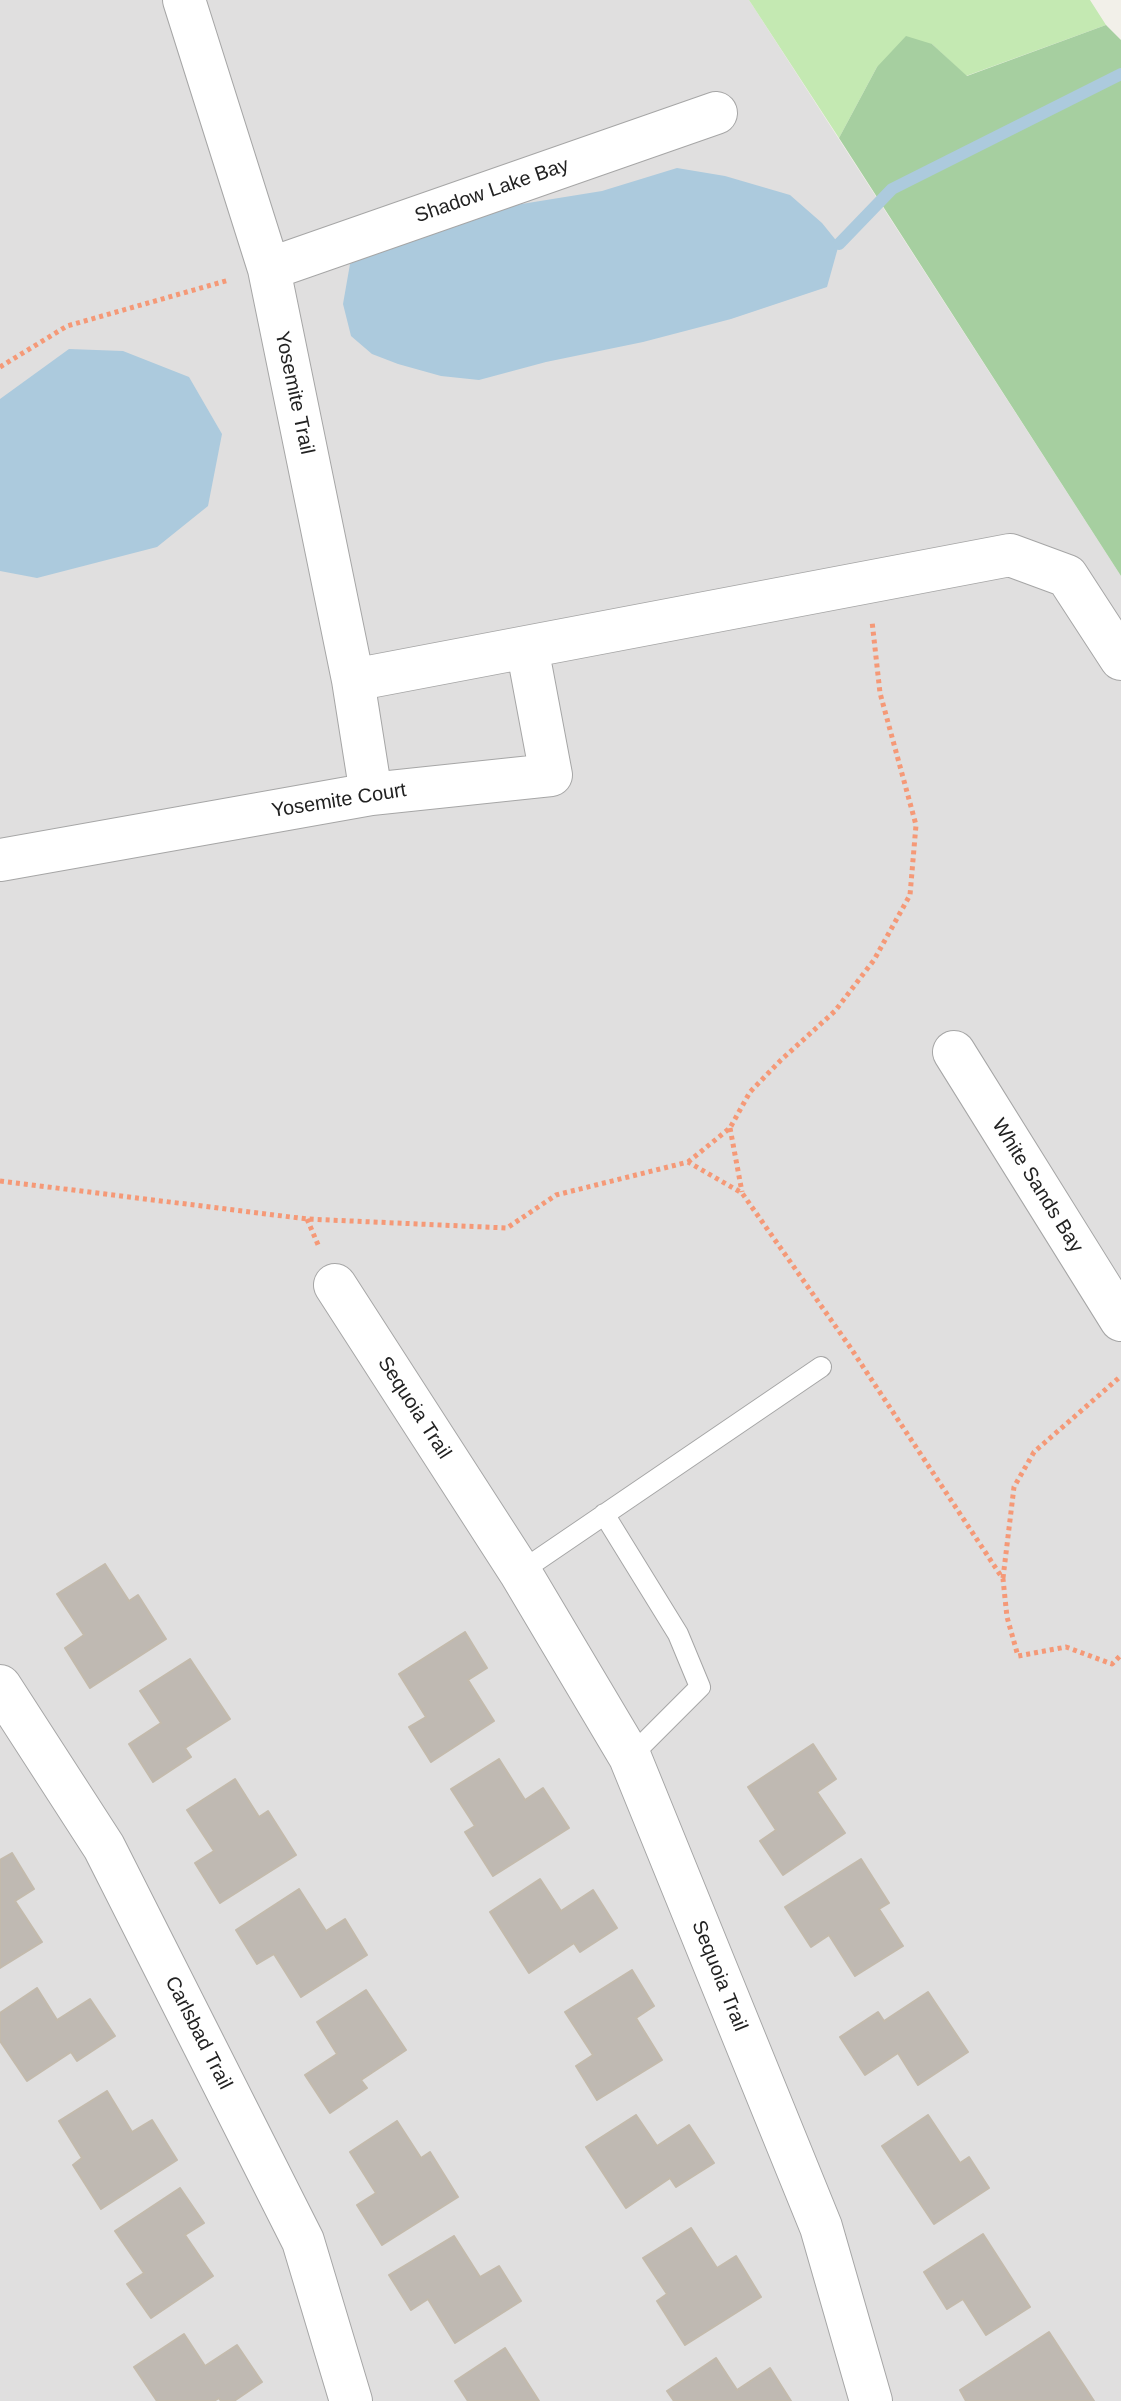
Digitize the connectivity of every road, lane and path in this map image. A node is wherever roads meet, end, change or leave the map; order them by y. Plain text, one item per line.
1 (184, 0) edge
2 (716, 113) dead end
3 (269, 269) junction
4 (0, 367) edge
5 (868, 583) junction
6 (527, 647) junction
7 (1121, 659) edge
8 (353, 680) junction
9 (371, 794) junction
10 (0, 860) edge
11 (954, 1052) dead end
12 (730, 1128) junction
13 (688, 1162) junction
14 (0, 1181) edge
15 (742, 1193) junction
16 (335, 1285) dead end
17 (1121, 1320) edge
18 (821, 1367) dead end
19 (1121, 1376) edge
20 (604, 1514) junction
21 (520, 1572) junction
22 (1003, 1579) junction
23 (1121, 1655) edge
24 (0, 1686) edge
25 (630, 1757) junction
26 (351, 2401) edge
27 (871, 2401) edge

1 - 3 street, Yosemite Trail
2 - 3 street, Shadow Lake Bay
3 - 4 path
3 - 8 street, Yosemite Trail
5 - 6 street
5 - 7 street
5 - 12 path
6 - 8 street
6 - 9 street, Yosemite Court
8 - 9 street, Yosemite Trail
9 - 10 street, Yosemite Court
11 - 17 street, White Sands Bay
12 - 13 path
12 - 15 path
13 - 14 path
13 - 15 path
15 - 22 path
16 - 21 street, Sequoia Trail
18 - 20 lane
19 - 22 path
20 - 21 lane
20 - 25 lane
21 - 25 street, Sequoia Trail
22 - 23 path
24 - 26 street, Carlsbad Trail
25 - 27 street, Sequoia Trail

